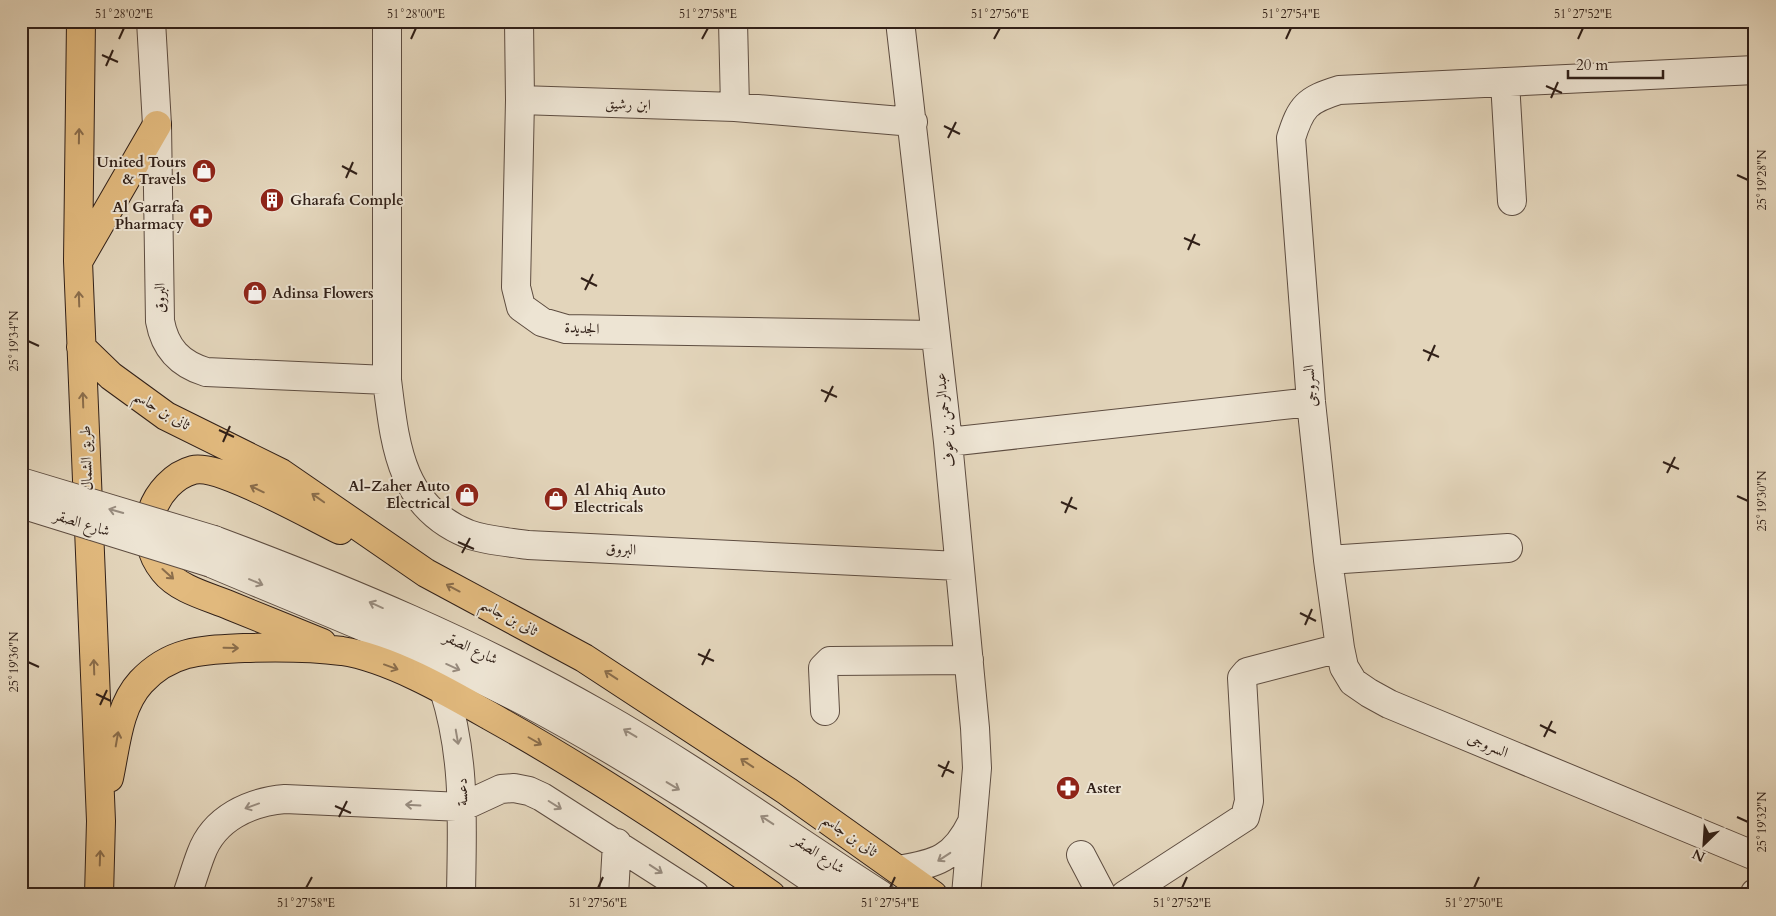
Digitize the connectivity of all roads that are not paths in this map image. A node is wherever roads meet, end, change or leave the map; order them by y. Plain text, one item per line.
1 (81, 21) edge
2 (151, 21) edge
3 (387, 21) edge
4 (519, 21) edge
5 (733, 21) edge
6 (900, 21) edge
7 (1755, 70) edge
8 (1505, 82) junction
9 (520, 100) junction
10 (735, 107) junction
11 (913, 122) junction
12 (156, 125) junction
13 (1512, 201) dead end
14 (78, 261) junction
15 (935, 335) junction
16 (81, 348) junction
17 (387, 380) junction
18 (1311, 402) junction
19 (948, 442) junction
20 (21, 482) edge
21 (21, 504) edge
22 (1508, 548) dead end
23 (212, 552) junction
24 (1328, 560) junction
25 (959, 566) junction
26 (426, 573) junction
27 (1340, 648) junction
28 (343, 652) junction
29 (969, 660) junction
30 (444, 690) junction
31 (825, 711) dead end
32 (462, 807) junction
33 (972, 820) junction
34 (100, 821) junction
35 (617, 843) junction
36 (1081, 855) dead end
37 (1755, 856) edge
38 (899, 870) junction
39 (98, 895) edge
40 (187, 895) edge
41 (462, 895) edge
42 (614, 895) edge
43 (695, 895) edge
44 (770, 895) edge
45 (835, 895) edge
46 (881, 895) edge
47 (933, 895) edge
48 (966, 895) edge
49 (1102, 895) edge
50 (1125, 895) edge

14 -> 1 main road, طريق الشمال
2 - 12 street, البروق
3 - 17 street, البروق
4 - 9 street, الجديدة
5 - 10 street
6 - 11 street, عبدالرحمن بن عوف
7 - 8 street, السروجى
8 - 13 street
8 - 18 street, السروجى
9 - 10 street, ابن رشيق
9 - 15 street, الجديدة
10 - 11 street, ابن رشيق
11 - 15 street, عبدالرحمن بن عوف
12 - 14 main road
12 - 17 street, البروق
16 -> 14 main road, طريق الشمال
15 - 19 street, عبدالرحمن بن عوف
26 -> 16 main road, ثانى بن جاسم
34 -> 16 main road, طريق الشمال
17 - 25 street, البروق
18 - 19 street
18 - 24 street, السروجى
19 - 25 street, عبدالرحمن بن عوف
23 -> 20 street, شارع الصقر, bridge
21 - 23 street, شارع الصقر, bridge
22 - 24 street
23 -> 45 street, شارع الصقر
46 -> 23 street, شارع الصقر
24 - 27 street, السروجى
25 - 29 street, عبدالرحمن بن عوف
26 -> 28 main road
38 -> 26 main road, ثانى بن جاسم
27 - 37 street, السروجى
27 - 50 street
28 -> 30 main road
34 -> 28 main road
29 - 31 street
29 - 33 street, عبدالرحمن بن عوف
30 -> 32 street, دعسة
30 -> 44 main road
32 -> 35 street
32 -> 40 street
32 - 41 street, دعسة
33 -> 38 street, عبدالرحمن بن عوف
33 - 48 street, عبدالرحمن بن عوف
39 -> 34 main road, طريق الشمال
35 - 42 street
35 -> 43 street
36 - 49 street
38 - 47 main road, ثانى بن جاسم

